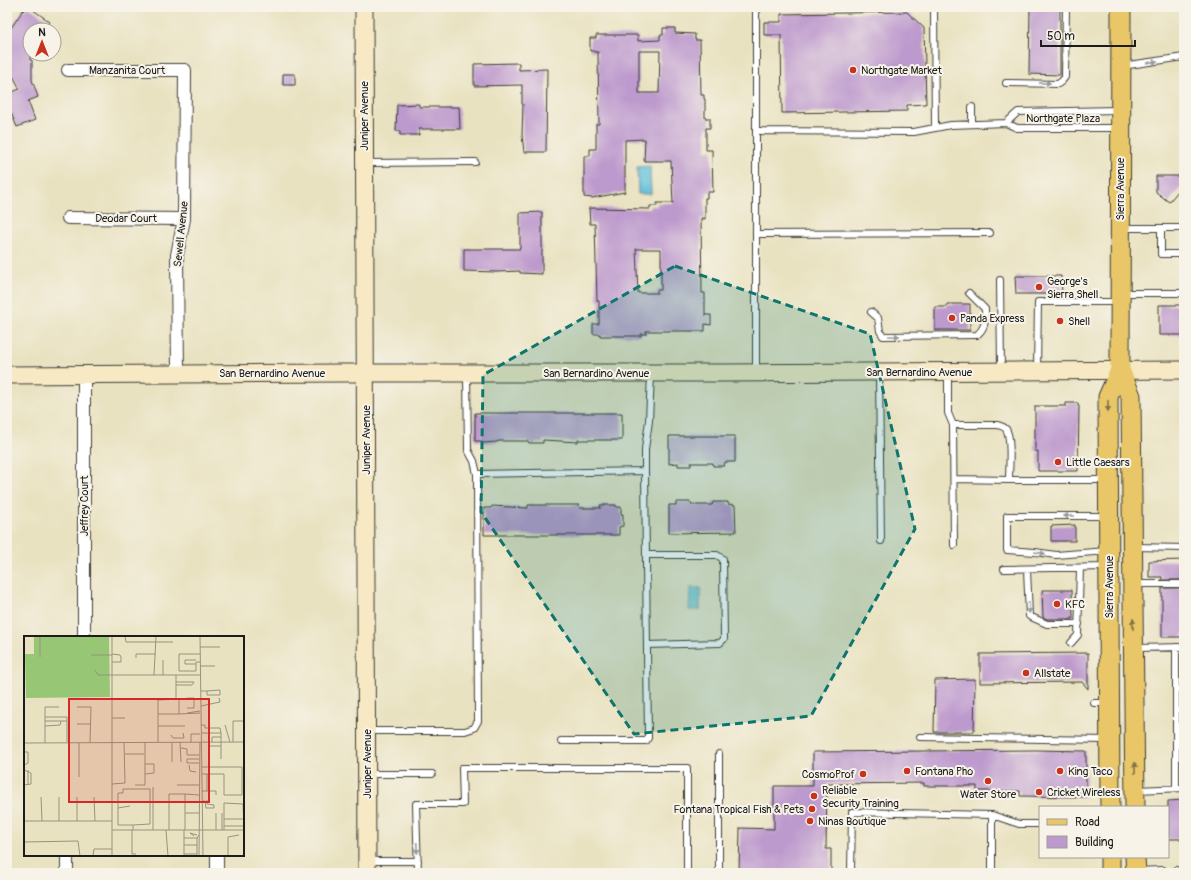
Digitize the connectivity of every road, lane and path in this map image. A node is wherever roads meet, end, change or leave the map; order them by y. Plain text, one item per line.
1 (364, 7) edge
2 (760, 7) edge
3 (934, 7) edge
4 (1066, 7) edge
5 (1121, 7) edge
6 (1125, 7) edge
7 (1184, 57) edge
8 (1121, 66) junction
9 (68, 70) dead end
10 (186, 70) joint
11 (1006, 83) dead end
12 (972, 108) dead end
13 (1120, 119) junction
14 (1006, 123) junction
15 (972, 124) junction
16 (935, 128) junction
17 (756, 131) junction
18 (475, 162) dead end
19 (365, 163) junction
20 (68, 218) dead end
21 (184, 219) junction
22 (1120, 228) junction
23 (1161, 228) junction
24 (1184, 228) edge
25 (990, 233) dead end
26 (756, 234) junction
27 (1184, 254) edge
28 (1000, 280) dead end
29 (969, 293) dead end
30 (1184, 293) edge
31 (1120, 298) junction
32 (871, 312) dead end
33 (1037, 370) junction
34 (1120, 370) junction
35 (1184, 370) edge
36 (948, 371) junction
37 (1001, 371) junction
38 (879, 372) junction
39 (365, 373) junction
40 (467, 373) junction
41 (651, 373) junction
42 (756, 373) junction
43 (84, 374) junction
44 (178, 374) junction
45 (7, 375) edge
46 (953, 425) junction
47 (645, 471) junction
48 (477, 474) junction
49 (954, 479) junction
50 (1010, 480) junction
51 (1108, 480) junction
52 (1108, 516) junction
53 (881, 541) dead end
54 (954, 544) dead end
55 (1133, 548) junction
56 (1184, 548) edge
57 (646, 555) junction
58 (1108, 559) junction
59 (1080, 568) junction
60 (1004, 569) dead end
61 (1027, 569) junction
62 (1133, 584) junction
63 (1184, 584) edge
64 (1079, 624) junction
65 (84, 636) edge
66 (1071, 643) dead end
67 (647, 645) junction
68 (1176, 647) junction
69 (1184, 647) edge
70 (1133, 648) junction
71 (1109, 657) junction
72 (367, 731) junction
73 (920, 738) dead end
74 (1109, 740) junction
75 (562, 741) dead end
76 (719, 754) dead end
77 (366, 774) junction
78 (432, 774) dead end
79 (1176, 788) junction
80 (1184, 788) edge
81 (1135, 798) edge
82 (1110, 806) edge
83 (992, 815) junction
84 (1039, 824) edge
85 (67, 856) edge
86 (216, 856) edge
87 (1110, 858) edge
88 (418, 861) junction
89 (367, 867) edge
90 (1136, 867) edge
91 (1163, 871) edge
92 (67, 873) edge
93 (217, 873) edge
94 (418, 873) edge
95 (687, 873) edge
96 (719, 873) edge
97 (851, 873) edge
98 (992, 873) edge
99 (1110, 873) edge

1 - 19 main road, Juniper Avenue
2 - 17 lane
3 - 16 lane
11 -> 4 lane
5 - 6 lane
5 - 8 main road, Sierra Avenue
8 -> 7 lane
8 - 13 main road, Sierra Avenue
9 - 10 street, Manzanita Court
10 - 21 street, Sewell Avenue
12 - 15 lane
13 - 14 lane, Northgate Plaza
13 - 14 lane, Northgate Plaza
13 - 22 main road, Sierra Avenue
14 - 15 lane
15 - 16 lane
16 - 17 lane
17 - 26 lane
18 - 19 lane
19 - 39 main road, Juniper Avenue
20 - 21 street, Deodar Court
21 - 44 street, Sewell Avenue
22 - 23 lane
22 - 31 main road, Sierra Avenue
23 - 24 lane
23 - 27 lane
25 - 26 lane
26 - 42 lane
28 - 37 lane
32 -> 29 lane
30 - 31 lane
31 - 33 lane
31 - 34 main road, Sierra Avenue
33 - 34 main road, San Bernardino Avenue
33 - 37 main road, San Bernardino Avenue
34 - 35 main road, San Bernardino Avenue
34 -> 51 main road, Sierra Avenue
34 - 55 main road, Sierra Avenue
36 - 37 main road, San Bernardino Avenue
36 - 38 main road, San Bernardino Avenue
36 - 46 lane
38 - 42 main road, San Bernardino Avenue
38 - 53 lane
39 - 40 main road, San Bernardino Avenue
39 - 44 main road, San Bernardino Avenue
39 - 72 main road, Juniper Avenue
40 - 41 main road, San Bernardino Avenue
40 - 48 lane
41 - 42 main road, San Bernardino Avenue
41 - 47 lane
43 - 44 main road, San Bernardino Avenue
43 - 45 main road, San Bernardino Avenue
43 - 65 street, Jeffrey Court
46 - 49 lane
46 - 50 lane
47 - 48 lane
47 - 57 lane
48 - 72 lane
49 - 50 lane
49 - 54 lane
50 - 51 lane
51 - 52 main road, Sierra Avenue
52 - 58 main road, Sierra Avenue
52 -> 58 lane
55 - 56 lane
55 - 62 main road, Sierra Avenue
57 - 67 lane
57 - 67 lane
58 - 59 lane
58 - 71 main road, Sierra Avenue
59 - 61 lane
59 - 64 lane
60 - 61 lane
61 -> 64 lane
62 - 63 lane
70 -> 62 main road, Sierra Avenue
64 - 66 lane
67 - 75 lane
68 - 69 lane
68 - 70 lane
68 - 79 lane
81 -> 70 main road, Sierra Avenue
71 - 74 main road, Sierra Avenue
71 - 81 main road
72 - 77 main road, Juniper Avenue
73 - 74 lane
74 - 82 main road, Sierra Avenue
76 - 96 lane
77 - 78 lane
77 - 89 main road, Juniper Avenue
79 - 80 lane
79 - 81 lane
83 - 84 lane
83 - 97 lane
83 - 98 lane
85 - 92 street
86 - 93 street
87 - 99 main road
88 - 89 lane
88 - 94 lane
95 -> 88 lane
90 - 91 lane

